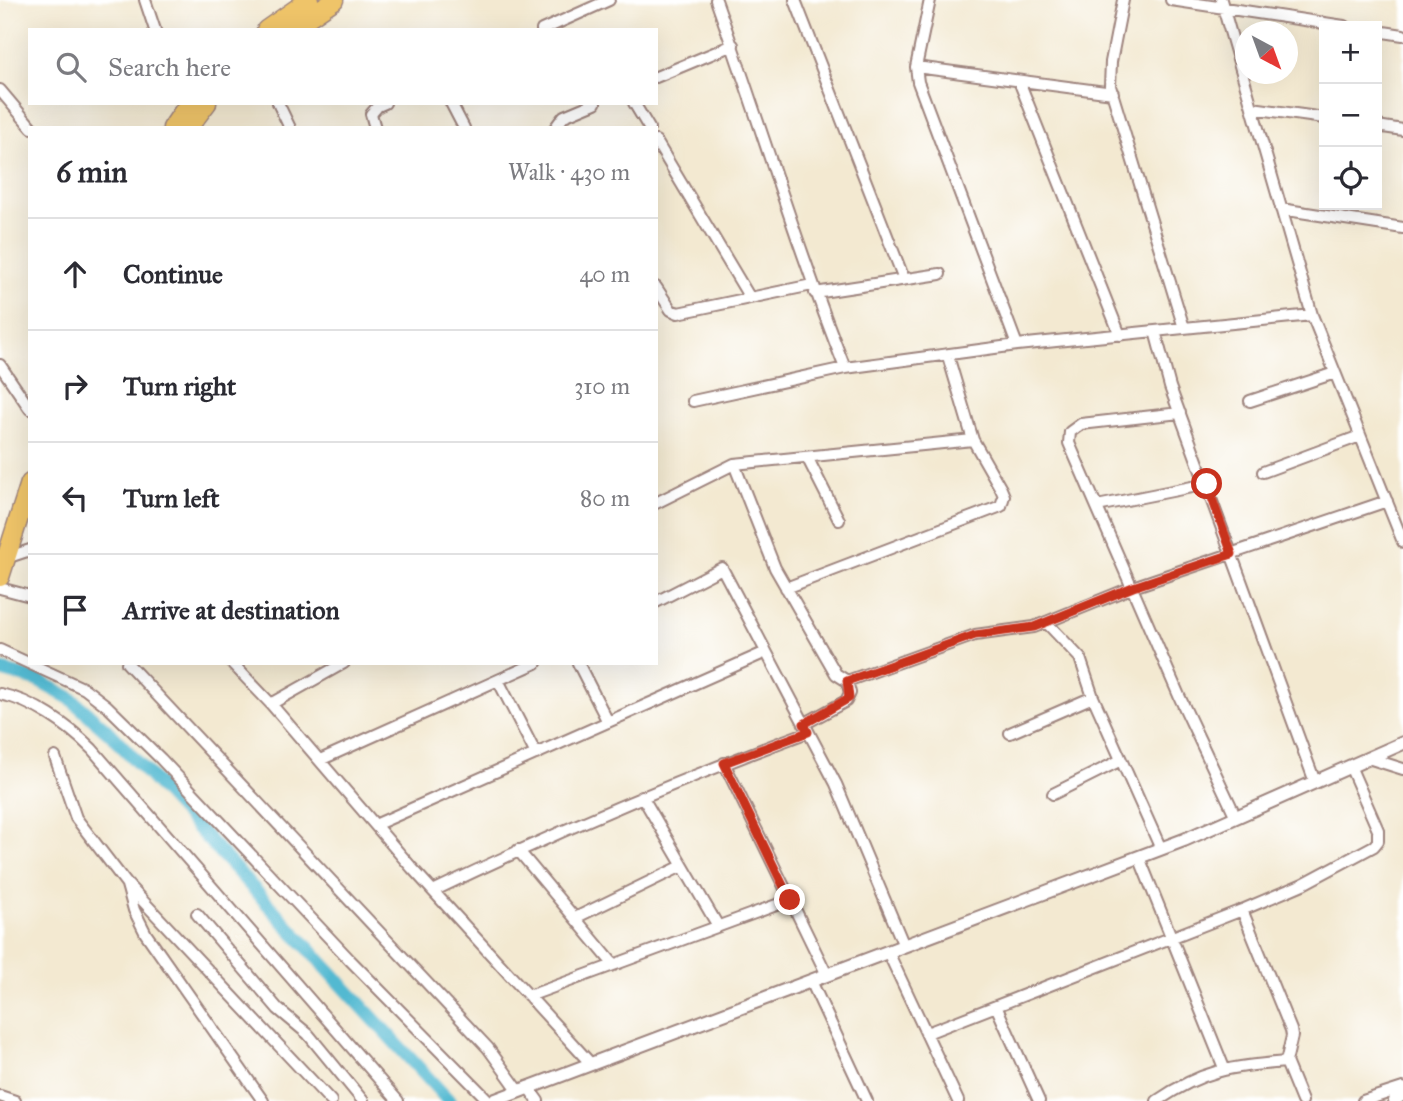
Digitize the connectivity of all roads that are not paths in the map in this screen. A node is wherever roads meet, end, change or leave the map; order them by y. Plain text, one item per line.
1 (145, 0) edge
2 (309, 0) edge
3 (334, 0) edge
4 (609, 0) edge
5 (716, 0) edge
6 (795, 0) edge
7 (930, 0) edge
8 (1124, 0) edge
9 (1171, 0) edge
10 (1222, 4) edge
11 (1319, 22) edge
12 (154, 28) edge
13 (269, 28) edge
14 (293, 28) edge
15 (546, 28) edge
16 (1382, 32) edge
17 (1403, 35) edge
18 (733, 46) junction
19 (916, 66) junction
20 (658, 77) edge
21 (0, 80) edge
22 (1019, 81) junction
23 (2, 93) edge
24 (1113, 93) junction
25 (202, 105) edge
26 (279, 105) edge
27 (380, 105) edge
28 (452, 105) edge
29 (590, 105) edge
30 (635, 105) edge
31 (1252, 108) junction
32 (185, 111) edge
33 (1319, 117) edge
34 (30, 126) edge
35 (174, 126) edge
36 (289, 126) edge
37 (374, 126) edge
38 (463, 126) edge
39 (556, 126) edge
40 (648, 126) edge
41 (1382, 127) edge
42 (1403, 130) edge
43 (658, 144) edge
44 (1281, 209) junction
45 (1403, 228) edge
46 (940, 274) dead end
47 (904, 279) junction
48 (814, 289) junction
49 (658, 290) edge
50 (750, 298) junction
51 (1312, 315) junction
52 (1184, 328) junction
53 (1154, 331) junction
54 (1120, 334) junction
55 (1017, 345) junction
56 (948, 356) junction
57 (0, 365) edge
58 (845, 369) junction
59 (1335, 373) junction
60 (692, 401) dead end
61 (1250, 401) dead end
62 (28, 406) edge
63 (1180, 413) junction
64 (1360, 436) junction
65 (973, 440) junction
66 (807, 457) junction
67 (734, 464) junction
68 (1263, 472) dead end
69 (1207, 484) junction
70 (28, 493) edge
71 (1387, 501) junction
72 (658, 502) edge
73 (1097, 506) junction
74 (839, 520) dead end
75 (1403, 542) edge
76 (28, 551) edge
77 (1232, 554) junction
78 (6, 558) junction
79 (0, 578) edge
80 (1133, 587) junction
81 (786, 588) junction
82 (0, 589) edge
83 (28, 596) edge
84 (658, 600) edge
85 (1046, 622) junction
86 (0, 650) edge
87 (766, 652) junction
88 (28, 663) edge
89 (33, 665) edge
90 (129, 665) edge
91 (234, 665) edge
92 (340, 665) edge
93 (532, 665) edge
94 (579, 665) edge
95 (847, 681) junction
96 (499, 682) junction
97 (0, 694) edge
98 (1093, 697) junction
99 (271, 704) junction
100 (608, 722) junction
101 (806, 728) junction
102 (1010, 733) dead end
103 (1403, 743) edge
104 (536, 754) junction
105 (55, 758) dead end
106 (1368, 758) junction
107 (320, 760) junction
108 (1121, 760) junction
109 (724, 763) junction
110 (1350, 766) junction
111 (1403, 769) edge
112 (1315, 782) junction
113 (1054, 794) dead end
114 (642, 796) junction
115 (1236, 817) junction
116 (375, 825) junction
117 (1161, 849) junction
118 (518, 850) junction
119 (1139, 858) junction
120 (682, 866) junction
121 (126, 883) junction
122 (433, 891) junction
123 (790, 900) junction
124 (1242, 910) junction
125 (197, 914) dead end
126 (575, 918) junction
127 (718, 926) junction
128 (1170, 938) junction
129 (904, 946) junction
130 (888, 952) junction
131 (614, 965) junction
132 (827, 975) junction
133 (811, 981) junction
134 (529, 996) junction
135 (996, 1006) junction
136 (927, 1032) junction
137 (1286, 1062) junction
138 (591, 1064) junction
139 (1224, 1068) junction
140 (1403, 1088) edge
141 (524, 1089) junction
142 (1403, 1095) edge
143 (0, 1096) edge
144 (15, 1101) edge
145 (263, 1101) edge
146 (331, 1101) edge
147 (363, 1101) edge
148 (398, 1101) edge
149 (493, 1101) edge
150 (538, 1101) edge
151 (867, 1101) edge
152 (958, 1101) edge
153 (1039, 1101) edge
154 (1157, 1101) edge
155 (1302, 1101) edge
156 (1363, 1101) edge
157 (1394, 1101) edge

1 - 12 street
2 - 13 highway
3 - 14 highway
4 - 15 street
5 - 18 street
6 - 47 street
7 - 19 street
8 - 24 street
9 - 10 street
10 - 11 street
10 - 31 street
16 - 17 street
18 - 20 street
18 - 48 street
19 - 22 street
19 - 55 street
21 - 23 street
22 - 24 street
22 - 54 street
23 - 34 street
24 - 52 street
25 - 32 highway
26 - 36 street
27 - 37 street
28 - 38 street
29 - 39 street
30 - 40 street
31 - 33 street
31 - 44 street
32 - 35 highway
41 - 42 street
43 - 50 street
44 - 45 street
44 - 51 street
46 - 47 street
47 - 48 street
48 - 50 street
48 - 58 street
49 - 50 street
51 - 52 street
51 - 59 street
52 - 53 street
53 - 54 street
53 - 63 street
54 - 55 street
55 - 56 street
56 - 58 street
56 - 65 street
57 - 62 street
58 - 60 street
59 - 61 street
59 - 64 street
63 - 69 street
63 - 73 street
64 - 68 street
64 - 71 street
65 - 66 street
65 - 81 street
66 - 67 street
66 - 74 street
67 - 72 street
67 - 81 street
69 - 73 street
69 - 77 street
70 - 78 highway
71 - 75 street
71 - 77 street
73 - 80 street
76 - 78 street
77 - 80 street
77 - 112 street
78 - 79 highway
80 - 85 street
80 - 115 street
81 - 95 street
82 - 83 street
84 - 87 street
85 - 95 street
85 - 98 street
86 - 88 street
87 - 100 street
87 - 101 street
89 - 149 street
90 - 141 street
91 - 99 street
92 - 99 street
93 - 96 street
94 - 100 street
95 - 101 street
96 - 104 street
96 - 107 street
97 - 148 street
98 - 102 street
98 - 108 street
99 - 107 street
100 - 104 street
101 - 109 street
101 - 129 street
103 - 106 street
104 - 116 street
105 - 121 street
106 - 110 street
106 - 111 street
107 - 116 street
108 - 113 street
108 - 117 street
109 - 114 street
109 - 123 street
110 - 112 street
110 - 124 street
112 - 115 street
114 - 118 street
114 - 120 street
115 - 117 street
116 - 122 street
117 - 119 street
118 - 122 street
118 - 126 street
119 - 128 street
119 - 129 street
120 - 126 street
120 - 127 street
121 - 145 street
121 - 146 street
122 - 134 street
123 - 127 street
123 - 132 street
124 - 128 street
124 - 137 street
125 - 147 street
126 - 131 street
127 - 131 street
128 - 135 street
128 - 139 street
129 - 130 street
130 - 132 street
130 - 136 street
131 - 134 street
132 - 133 street
133 - 138 street
133 - 151 street
134 - 138 street
135 - 136 street
135 - 153 street
136 - 152 street
137 - 139 street
137 - 155 street
138 - 141 street
139 - 154 street
140 - 156 street
141 - 149 street
141 - 150 street
142 - 157 street
143 - 144 street

